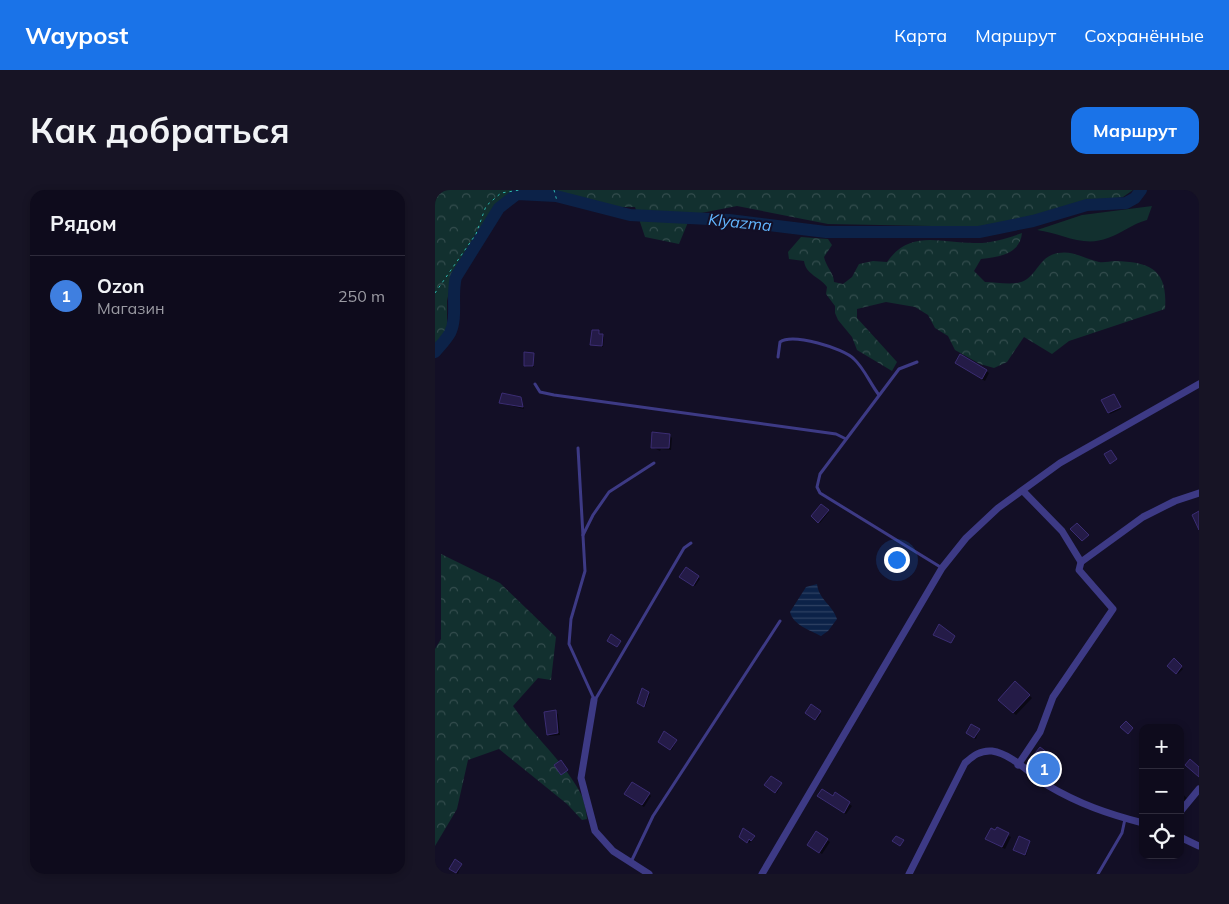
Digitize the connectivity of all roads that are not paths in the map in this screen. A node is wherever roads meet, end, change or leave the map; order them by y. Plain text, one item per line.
1 (778, 357) dead end
2 (917, 362) dead end
3 (535, 384) dead end
4 (1199, 384) edge
5 (879, 395) junction
6 (847, 439) junction
7 (578, 448) dead end
8 (654, 463) dead end
9 (1023, 491) junction
10 (1199, 493) edge
11 (583, 536) junction
12 (691, 543) dead end
13 (1081, 562) junction
14 (942, 568) junction
15 (780, 621) dead end
16 (594, 700) junction
17 (1018, 765) junction
18 (1199, 788) edge
19 (1184, 807) edge
20 (1125, 818) junction
21 (1139, 822) edge
22 (1184, 839) edge
23 (1199, 846) edge
24 (631, 862) junction
25 (649, 874) edge
26 (762, 874) edge
27 (909, 874) edge
28 (1098, 874) edge

1 - 5 lane
2 - 5 lane
3 - 6 lane
4 - 9 street
5 - 6 lane
6 - 14 lane
7 - 11 lane
8 - 11 lane
9 - 13 street
9 - 14 street
10 - 13 street
11 - 16 lane
12 - 16 lane
13 - 17 street
14 - 26 street
15 - 24 lane
16 - 24 street
17 - 20 street
17 - 27 street
18 - 19 street
20 - 21 street
20 - 28 lane
22 - 23 street
24 - 25 street

